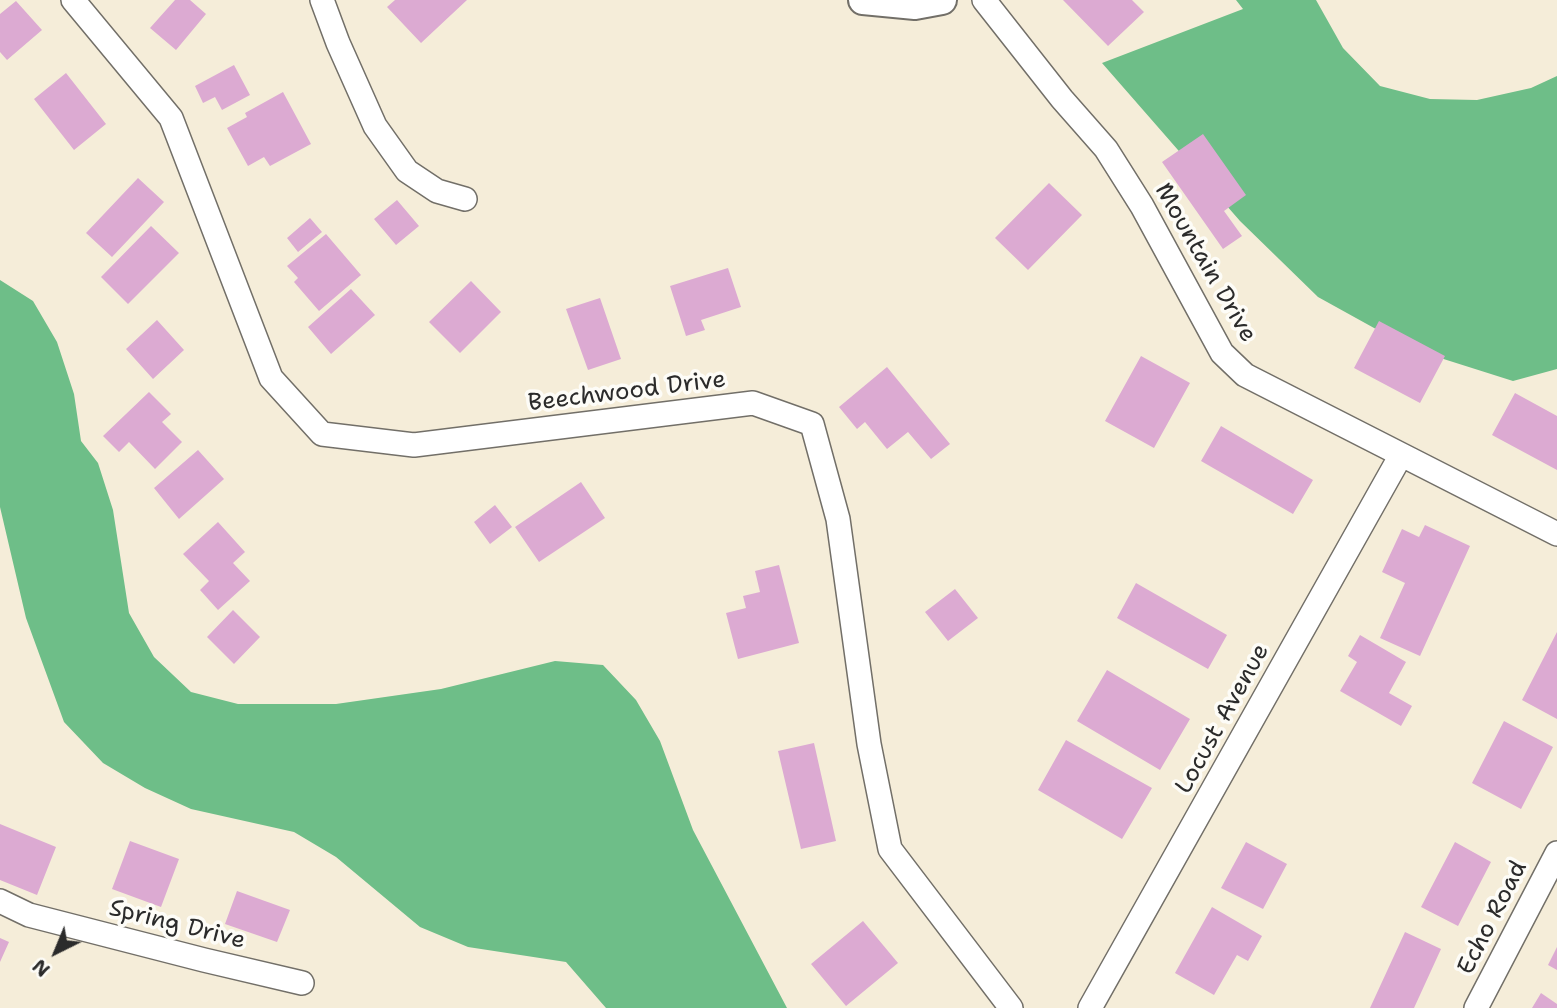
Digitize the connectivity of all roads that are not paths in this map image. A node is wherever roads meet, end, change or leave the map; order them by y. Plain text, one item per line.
1 (73, 0) edge
2 (322, 0) edge
3 (863, 0) edge
4 (942, 0) edge
5 (984, 0) edge
6 (465, 199) dead end
7 (1401, 455) junction
8 (1557, 534) edge
9 (1557, 853) edge
10 (0, 901) edge
11 (302, 983) dead end
12 (1011, 1008) edge
13 (1090, 1008) edge
14 (1476, 1008) edge

1 - 12 street, Beechwood Drive
2 - 6 street
3 - 4 street
5 - 7 street, Mountain Drive
7 - 8 street, Mountain Drive
7 - 13 street, Locust Avenue
9 - 14 street, Echo Road
10 - 11 street, Spring Drive

